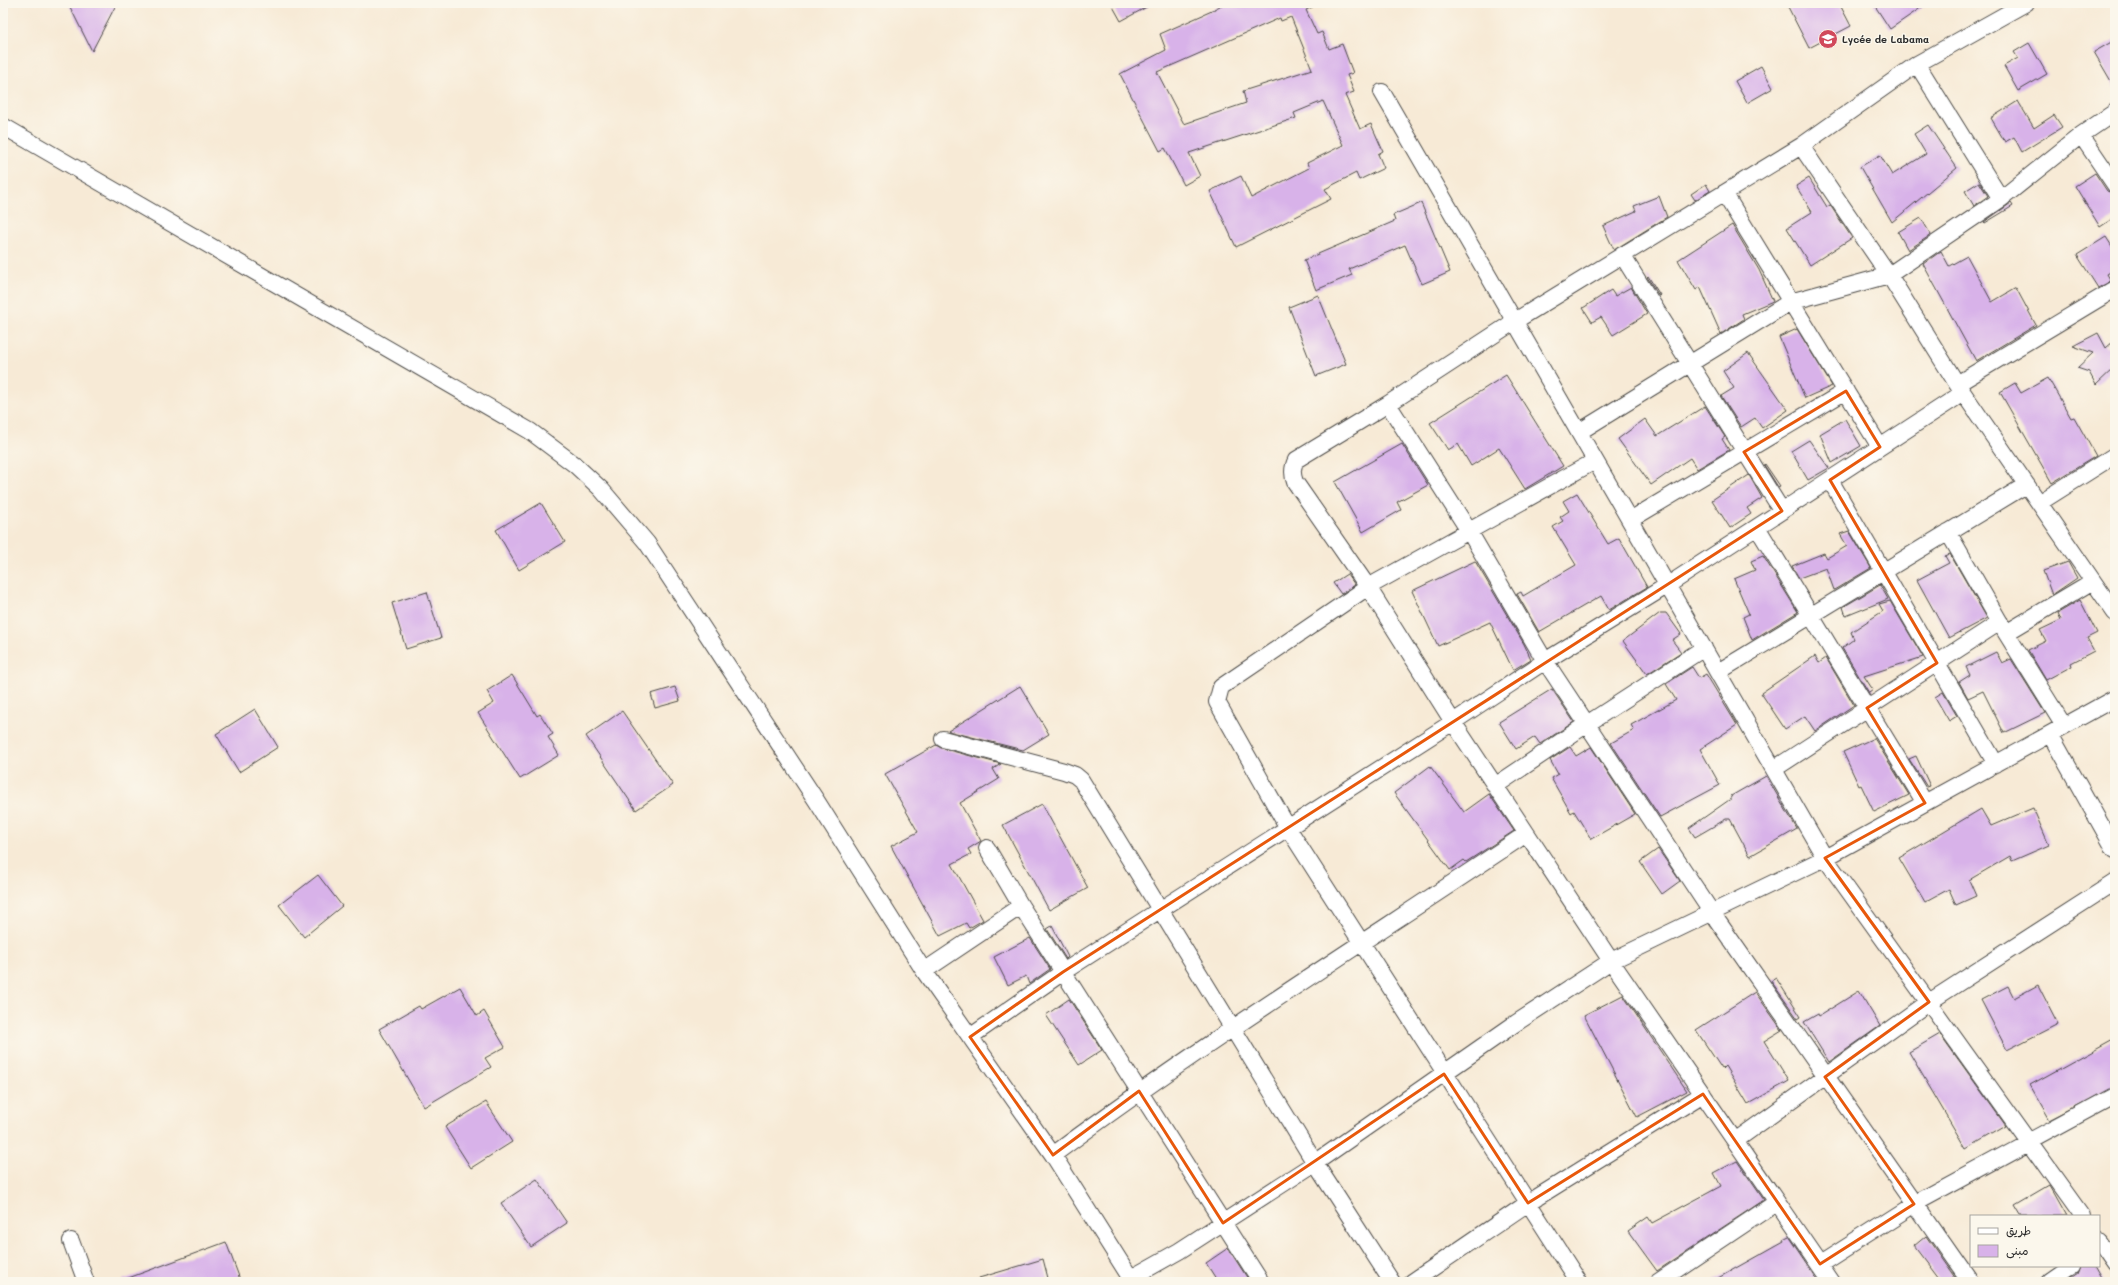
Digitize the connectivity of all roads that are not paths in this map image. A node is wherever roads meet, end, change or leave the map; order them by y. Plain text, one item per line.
1 (2026, 3) edge
2 (1917, 64) junction
3 (1382, 92) dead end
4 (2115, 112) edge
5 (3, 126) edge
6 (2081, 134) junction
7 (1801, 146) junction
8 (2115, 185) edge
9 (1724, 193) junction
10 (2001, 199) junction
11 (1622, 255) junction
12 (1888, 275) junction
13 (2115, 289) edge
14 (1790, 302) junction
15 (1515, 321) junction
16 (1690, 364) junction
17 (1960, 388) junction
18 (1846, 392) junction
19 (1388, 404) junction
20 (1579, 432) junction
21 (1880, 447) junction
22 (1744, 452) junction
23 (2115, 455) edge
24 (1595, 460) junction
25 (1830, 480) junction
26 (2026, 485) junction
27 (2039, 503) junction
28 (1782, 510) junction
29 (1630, 520) junction
30 (1757, 527) junction
31 (1469, 531) junction
32 (1948, 532) junction
33 (1883, 571) junction
34 (2093, 581) junction
35 (1668, 585) junction
36 (1368, 587) junction
37 (2115, 613) edge
38 (1811, 615) junction
39 (2003, 628) junction
40 (1704, 648) junction
41 (1545, 661) junction
42 (1937, 663) junction
43 (1718, 672) junction
44 (2115, 698) edge
45 (1868, 708) junction
46 (1453, 722) junction
47 (1587, 724) junction
48 (2064, 726) junction
49 (2050, 734) junction
50 (943, 739) dead end
51 (1996, 764) junction
52 (1774, 769) junction
53 (1495, 786) junction
54 (1925, 803) junction
55 (1288, 828) junction
56 (1526, 834) junction
57 (987, 848) dead end
58 (2115, 850) edge
59 (1826, 858) junction
60 (2115, 882) edge
61 (1021, 906) junction
62 (1159, 910) junction
63 (1712, 913) junction
64 (1362, 944) junction
65 (1611, 961) junction
66 (924, 971) junction
67 (1063, 972) junction
68 (1929, 1002) junction
69 (1232, 1027) junction
70 (970, 1037) junction
71 (1444, 1074) junction
72 (1825, 1077) junction
73 (1139, 1091) junction
74 (1703, 1094) junction
75 (2115, 1095) edge
76 (1735, 1141) junction
77 (2028, 1142) junction
78 (1053, 1155) junction
79 (1315, 1164) junction
80 (1777, 1202) junction
81 (1528, 1203) junction
82 (1914, 1204) junction
83 (2081, 1215) edge
84 (1223, 1223) junction
85 (71, 1241) dead end
86 (2100, 1244) edge
87 (2115, 1263) edge
88 (1820, 1264) junction
89 (2071, 1267) edge
90 (1132, 1280) edge
91 (86, 1282) edge
92 (1261, 1282) edge
93 (1392, 1282) edge
94 (1412, 1282) edge
95 (1579, 1282) edge
96 (1658, 1282) edge
97 (1832, 1282) edge
98 (1970, 1282) edge
99 (2049, 1282) edge

1 - 2 street
2 - 7 street
2 - 10 street
3 - 15 street
4 - 6 street
5 - 66 street
6 - 8 street
6 - 10 street
7 - 9 street
7 - 12 street
9 - 11 street
9 - 14 street
10 - 12 street
11 - 15 street
11 - 16 street
12 - 14 street
12 - 17 street
13 - 17 street
14 - 16 street
14 - 18 street
15 - 19 street
15 - 20 street
16 - 20 street
16 - 22 street
17 - 21 street
17 - 26 street
18 - 21 street
18 - 22 street
19 - 31 street
19 - 36 street
20 - 24 street
21 - 25 street
22 - 28 street
22 - 29 street
23 - 27 street
24 - 29 street
24 - 31 street
25 - 28 street
25 - 33 street
26 - 27 street
26 - 32 street
27 - 34 street
28 - 30 street
29 - 35 street
30 - 35 street
30 - 38 street
31 - 36 street
31 - 41 street
32 - 33 street
32 - 39 street
33 - 38 street
33 - 42 street
34 - 37 street
34 - 39 street
35 - 40 street
35 - 41 street
36 - 46 street
36 - 55 street
38 - 43 street
38 - 45 street
39 - 42 street
39 - 48 street
40 - 43 street
40 - 47 street
41 - 46 street
41 - 47 street
42 - 45 street
42 - 51 street
43 - 52 street
44 - 48 street
45 - 52 street
45 - 54 street
46 - 53 street
46 - 55 street
47 - 53 street
47 - 63 street
48 - 49 street
49 - 51 street
49 - 58 street
50 - 62 street
51 - 54 street
52 - 59 street
53 - 56 street
54 - 59 street
55 - 62 street
55 - 64 street
56 - 64 street
56 - 65 street
57 - 61 street
59 - 63 street
59 - 68 street
60 - 68 street
61 - 66 street
61 - 67 street
62 - 67 street
62 - 69 street
63 - 65 street
63 - 72 street
64 - 69 street
64 - 71 street
65 - 71 street
65 - 74 street
66 - 70 street
67 - 70 street
67 - 73 street
68 - 72 street
68 - 77 street
69 - 73 street
69 - 79 street
70 - 78 street
71 - 79 street
71 - 81 street
72 - 76 street
72 - 82 street
73 - 78 street
73 - 84 street
74 - 76 street
74 - 81 street
75 - 77 street
76 - 80 street
77 - 82 street
77 - 83 street
78 - 90 street
79 - 84 street
79 - 93 street
80 - 88 street
80 - 96 street
81 - 94 street
81 - 95 street
82 - 88 street
82 - 98 street
84 - 90 street
84 - 92 street
85 - 91 street
86 - 87 street
88 - 97 street
89 - 99 street

